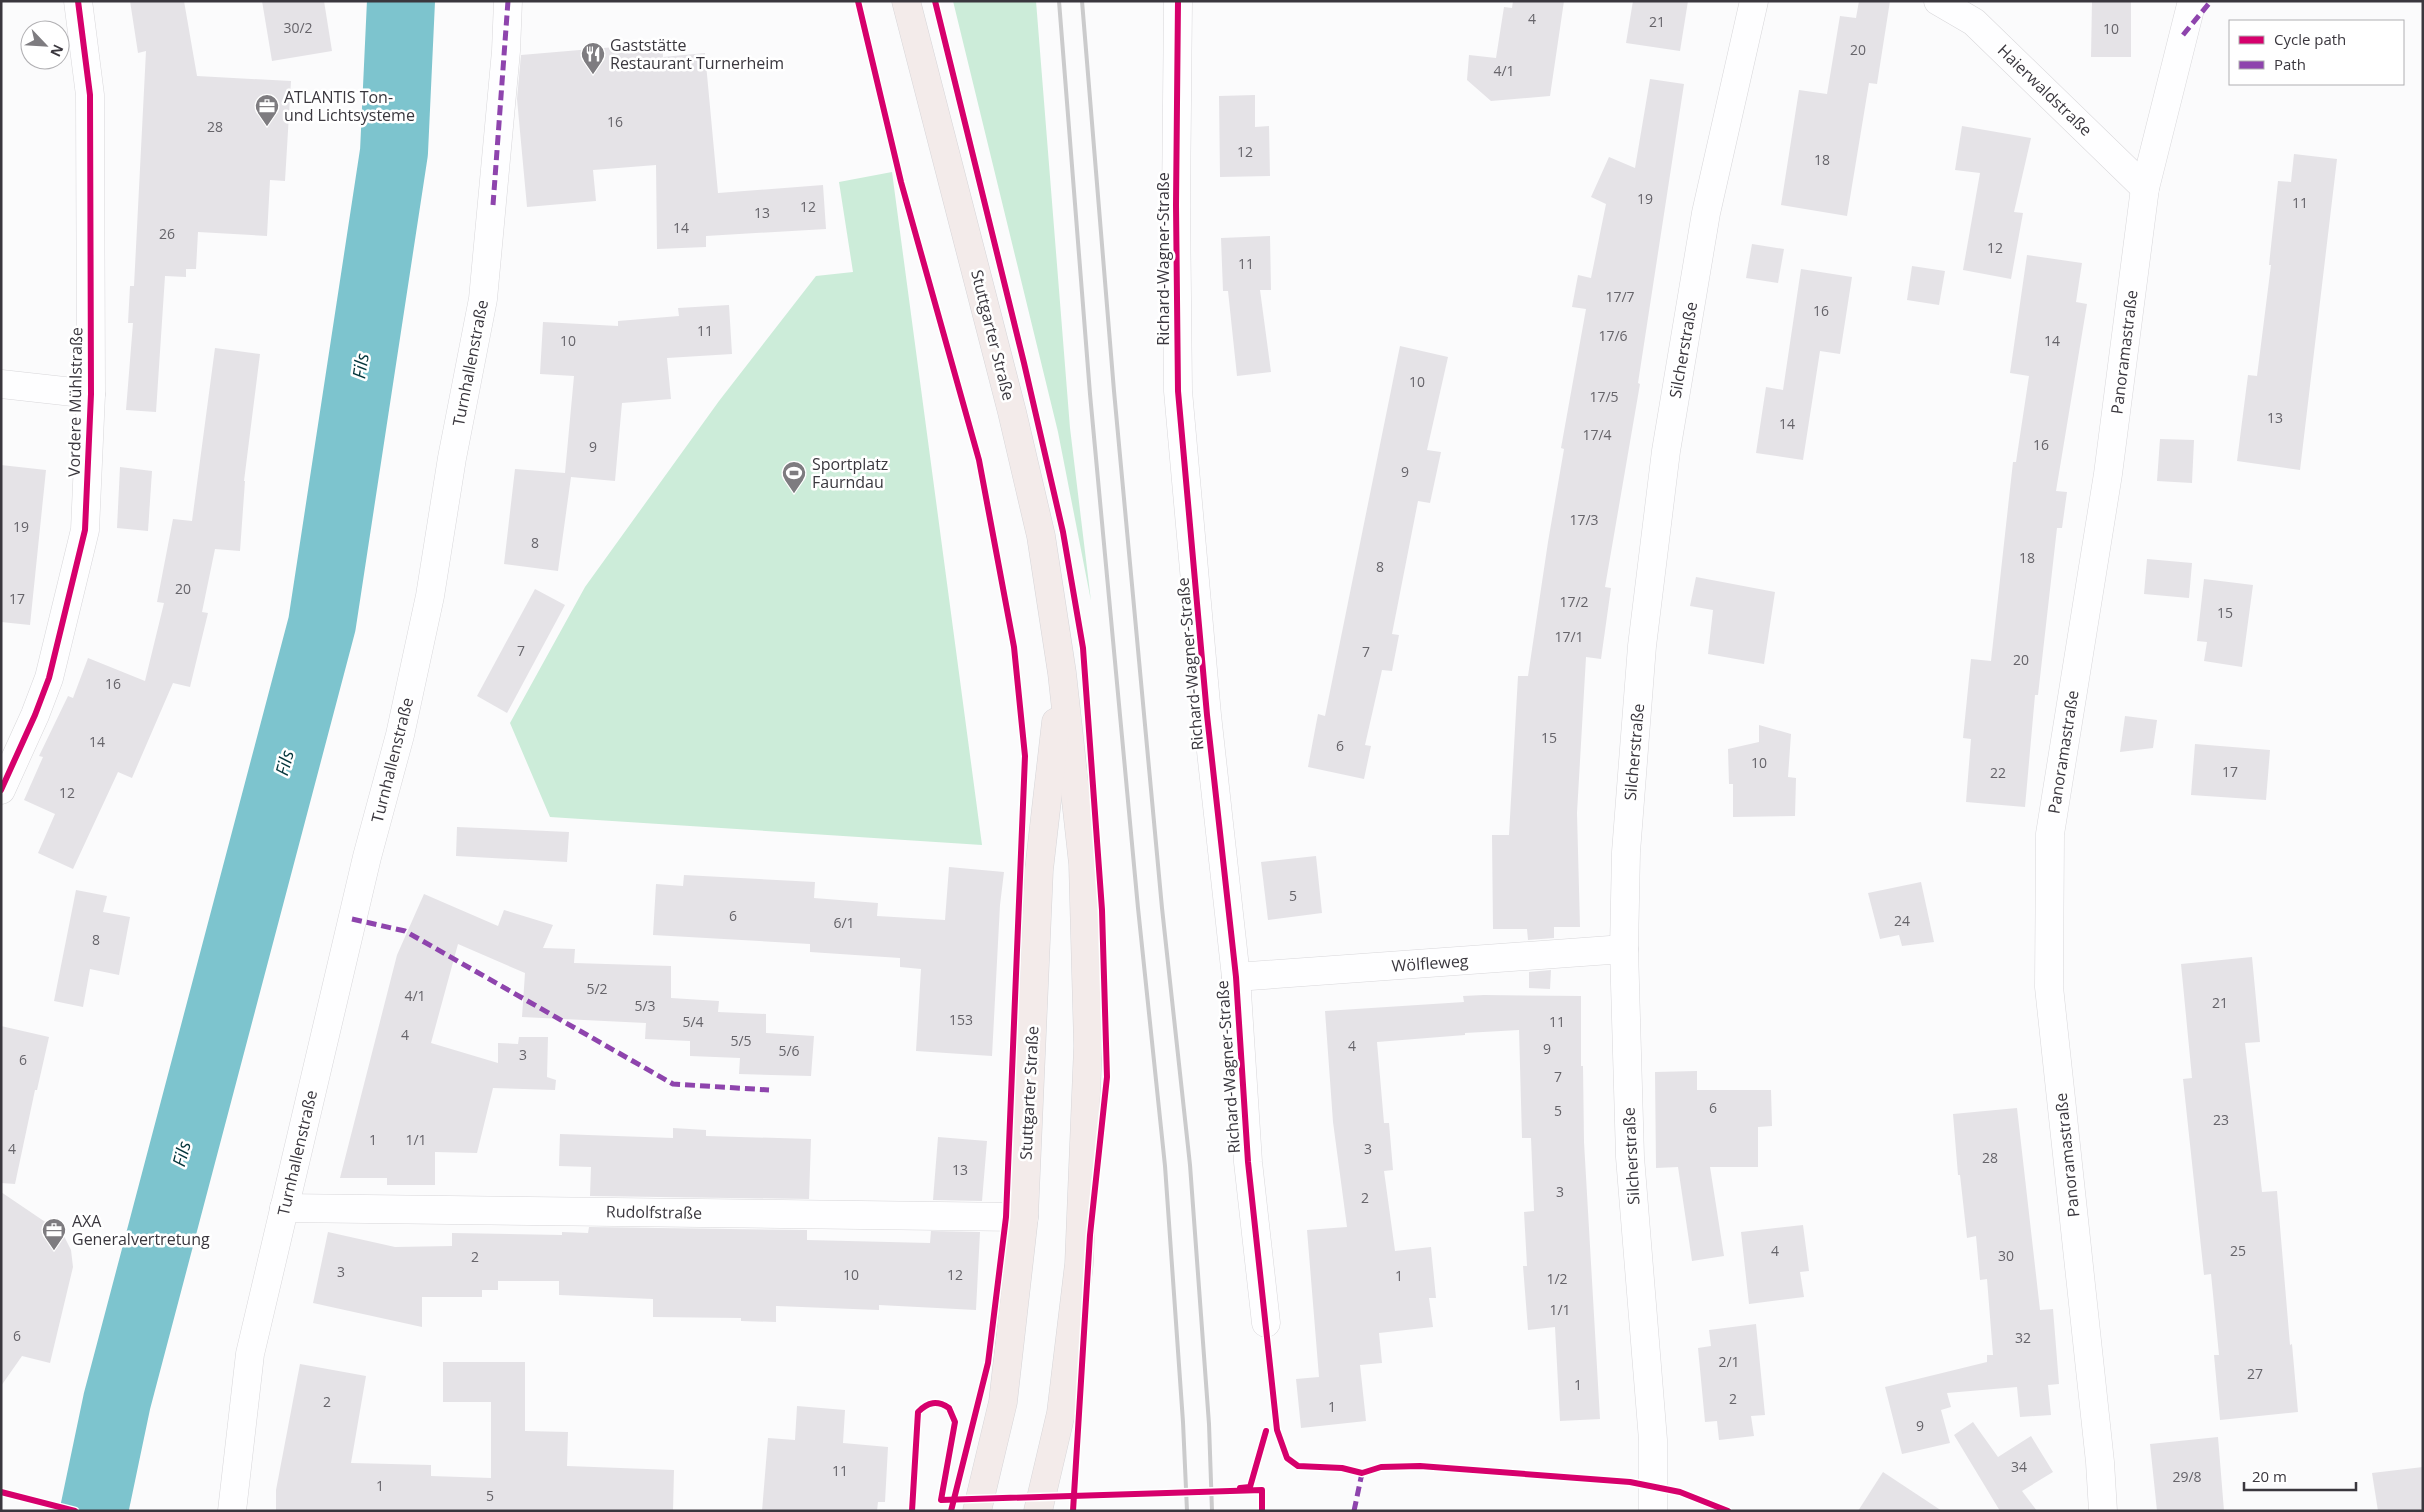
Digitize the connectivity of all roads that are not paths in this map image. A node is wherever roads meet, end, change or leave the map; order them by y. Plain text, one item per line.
1 (78, 1) edge
2 (508, 1) edge
3 (906, 1) edge
4 (1178, 1) edge
5 (1754, 1) edge
6 (1938, 1) edge
7 (2192, 1) edge
8 (2145, 188) junction
9 (1, 384) edge
10 (91, 394) junction
11 (1062, 673) junction
12 (1, 790) edge
13 (1624, 949) junction
14 (1236, 977) junction
15 (284, 1208) junction
16 (1024, 1217) junction
17 (1266, 1323) dead end
18 (232, 1511) edge
19 (977, 1511) edge
20 (1038, 1511) edge
21 (1653, 1511) edge
22 (2102, 1511) edge

1 - 10 street, Vordere Mühlstraße
2 - 15 street, Turnhallenstraße
3 - 11 main road, Stuttgarter Straße
4 - 14 street, Richard-Wagner-Straße
5 - 13 street, Silcherstraße
6 - 8 street, Haierwaldstraße
7 - 8 street, Panoramastraße
8 - 22 street, Panoramastraße
9 - 10 street
10 - 12 street, Vordere Mühlstraße
11 - 16 main road, Stuttgarter Straße
11 - 20 main road, Stuttgarter Straße
13 - 14 street, Wölfleweg
13 - 21 street, Silcherstraße
14 - 17 street, Richard-Wagner-Straße
15 - 16 street, Rudolfstraße
15 - 18 street, Turnhallenstraße
16 - 19 main road, Stuttgarter Straße

